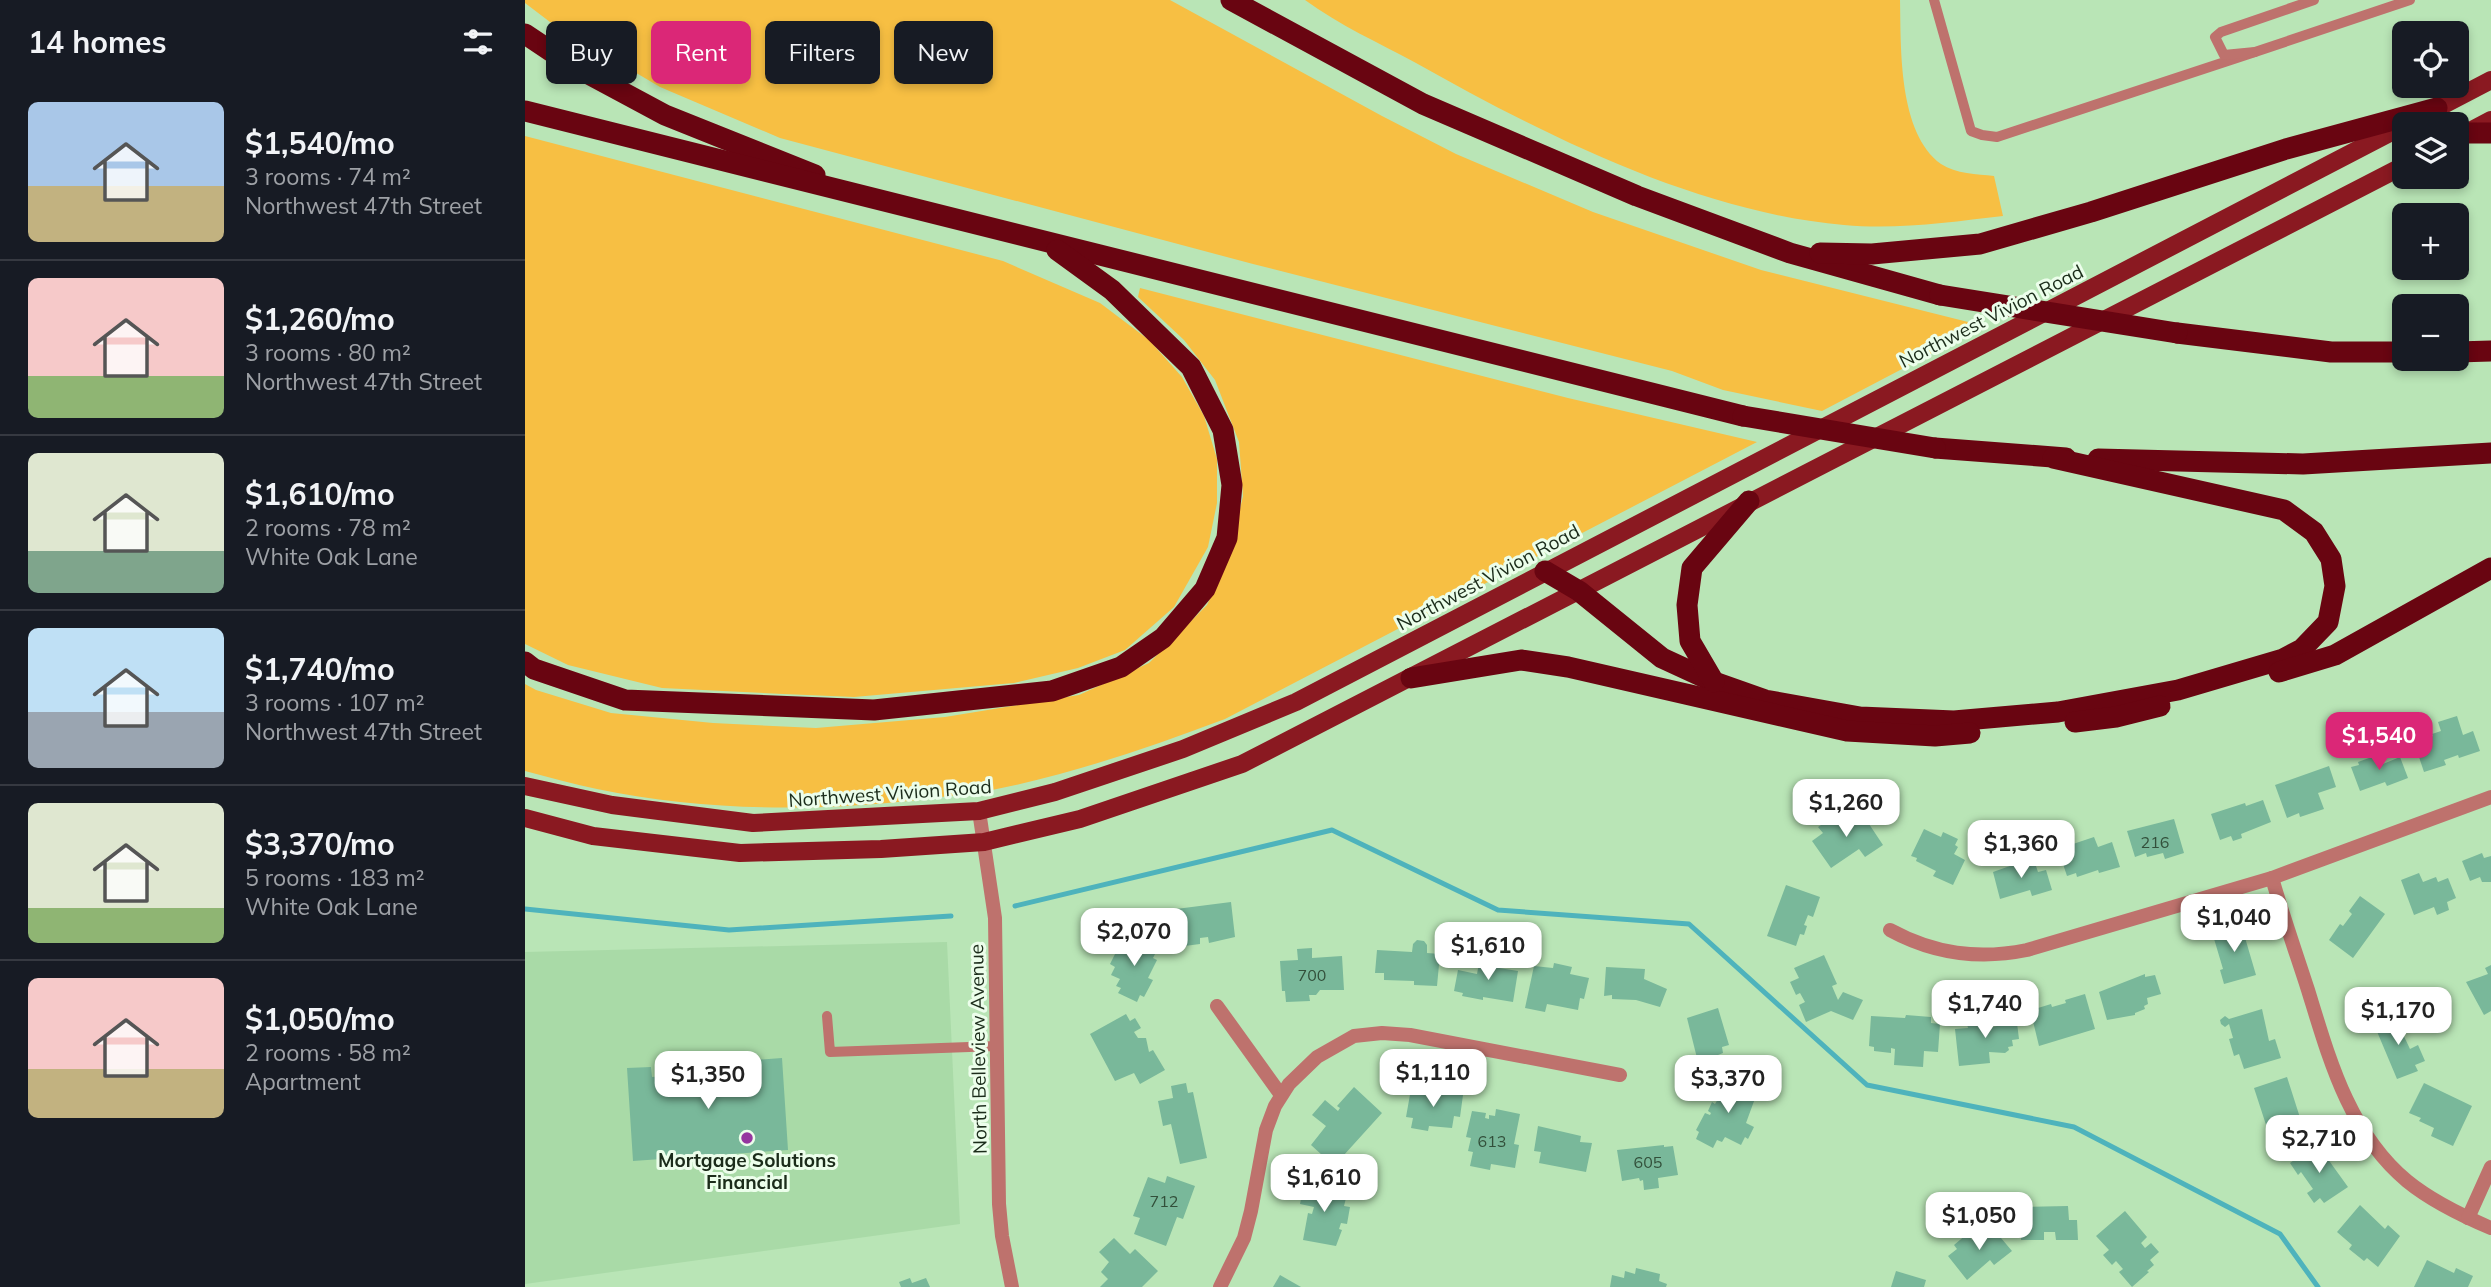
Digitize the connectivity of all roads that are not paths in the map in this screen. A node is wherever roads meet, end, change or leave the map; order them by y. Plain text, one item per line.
1 (1231, 0) edge
2 (1934, 0) edge
3 (2314, 0) edge
4 (2410, 0) edge
5 (525, 34) edge
6 (2255, 52) junction
7 (2491, 80) edge
8 (2437, 108) junction
9 (525, 111) edge
10 (2429, 112) edge
11 (2491, 120) edge
12 (2392, 132) edge
13 (2469, 132) edge
14 (2491, 133) edge
15 (2469, 135) edge
16 (2392, 172) edge
17 (892, 205) junction
18 (1047, 243) junction
19 (1790, 253) junction
20 (2491, 351) edge
21 (2392, 352) edge
22 (2469, 352) edge
23 (2491, 453) edge
24 (2053, 458) junction
25 (1749, 501) junction
26 (2491, 568) edge
27 (1545, 571) junction
28 (1579, 591) junction
29 (525, 662) edge
30 (1411, 678) junction
31 (1714, 682) junction
32 (525, 786) edge
33 (2491, 797) edge
34 (979, 811) junction
35 (525, 818) edge
36 (984, 842) junction
37 (2272, 878) junction
38 (1890, 930) dead end
39 (1217, 1006) dead end
40 (827, 1016) dead end
41 (997, 1046) junction
42 (1620, 1074) dead end
43 (1281, 1095) junction
44 (2491, 1167) edge
45 (2468, 1218) junction
46 (2491, 1228) edge
47 (1012, 1287) edge
48 (1220, 1287) edge

1 - 19 highway
2 - 6 lane
3 - 6 lane
4 - 6 lane
5 - 17 highway
7 - 8 main road, Northwest Vivion Road
8 - 10 main road, Northwest Vivion Road
8 - 19 highway
9 - 17 highway
11 - 13 main road
12 - 27 main road, Northwest Vivion Road
14 - 15 highway
16 - 25 main road
17 - 18 highway
18 - 24 highway, bridge
18 - 29 highway
19 - 21 highway, bridge
20 - 22 highway
23 - 24 highway
24 - 31 highway
25 - 28 main road
25 - 31 highway
26 - 30 highway
27 - 28 highway
27 - 34 main road, Northwest Vivion Road
28 - 30 main road
28 - 31 highway
30 - 36 main road
32 - 34 main road, Northwest Vivion Road
33 - 37 street
34 - 36 street, North Belleview Avenue
35 - 36 main road
36 - 41 street, North Belleview Avenue
37 - 38 street
37 - 45 street
39 - 43 street
40 - 41 lane
41 - 47 street, North Belleview Avenue
42 - 43 street
43 - 48 street
44 - 45 street
45 - 46 street

